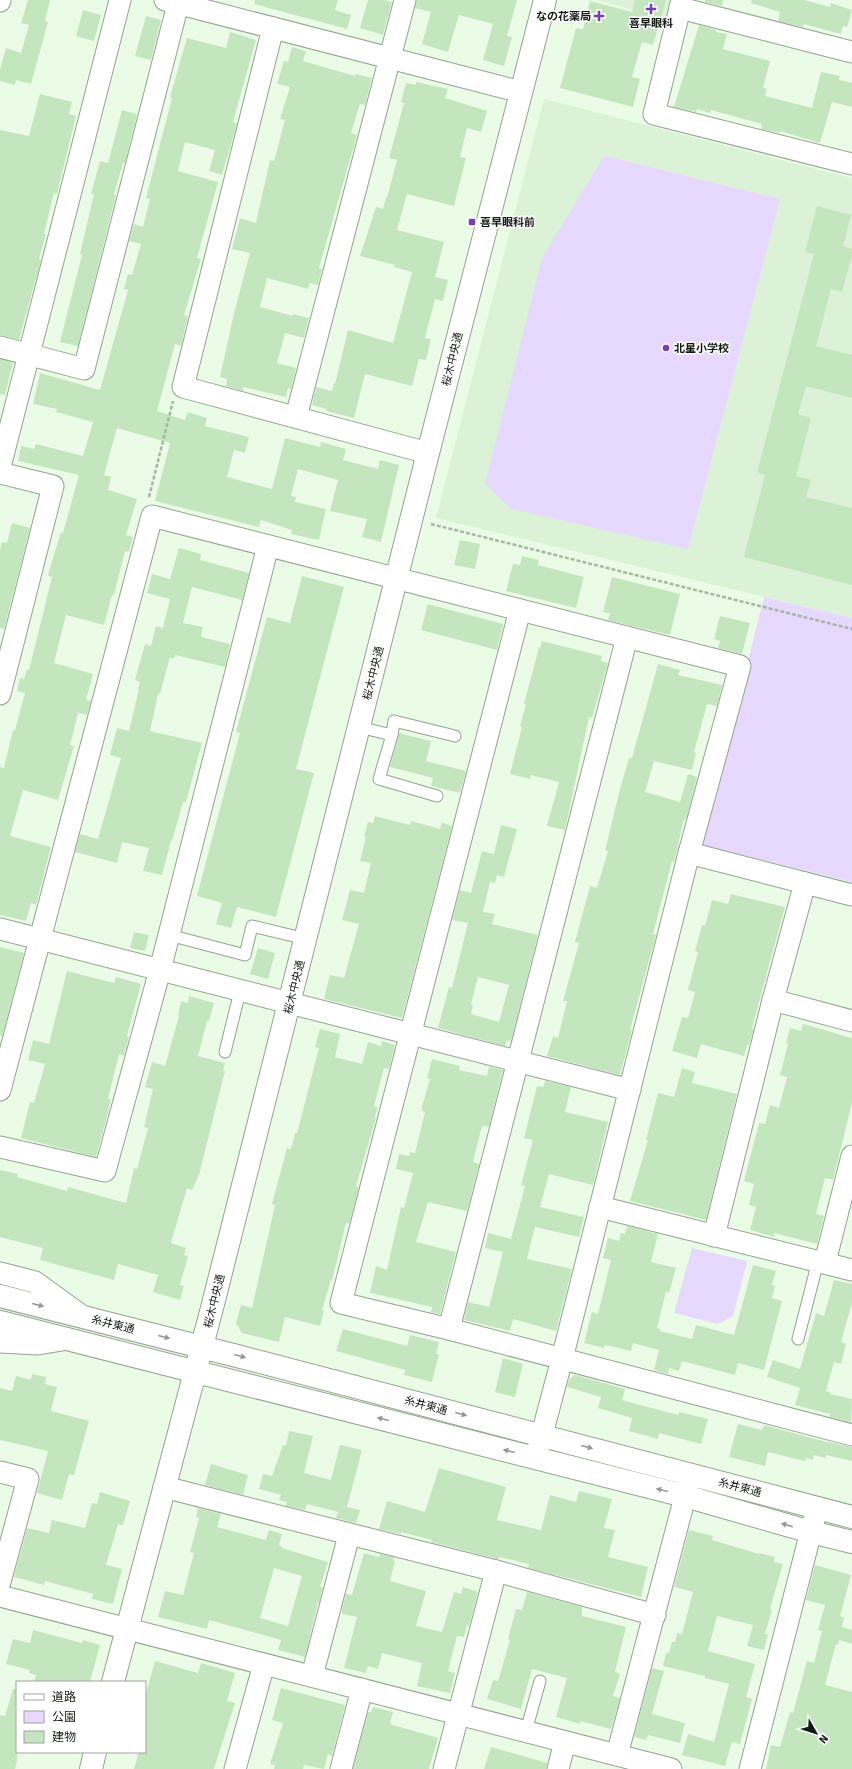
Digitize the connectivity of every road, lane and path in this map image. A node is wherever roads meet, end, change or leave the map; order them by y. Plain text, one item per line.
1 (120, 0) edge
2 (405, 0) edge
3 (545, 0) edge
4 (171, 2) edge
5 (681, 4) edge
6 (273, 28) junction
7 (852, 52) edge
8 (389, 58) junction
9 (522, 92) junction
10 (852, 164) edge
11 (0, 348) edge
12 (28, 355) junction
13 (183, 387) junction
14 (296, 417) junction
15 (428, 452) junction
16 (0, 467) edge
17 (0, 473) edge
18 (152, 516) junction
19 (431, 524) dead end
20 (268, 546) junction
21 (397, 578) junction
22 (520, 610) junction
23 (852, 629) edge
24 (627, 637) junction
25 (0, 694) edge
26 (359, 727) junction
27 (392, 735) junction
28 (455, 736) dead end
29 (437, 796) dead end
30 (689, 853) junction
31 (805, 883) junction
32 (852, 895) edge
33 (0, 929) edge
34 (169, 935) junction
35 (306, 939) junction
36 (41, 940) junction
37 (160, 970) junction
38 (240, 991) junction
39 (773, 1000) junction
40 (290, 1003) junction
41 (852, 1021) edge
42 (410, 1034) junction
43 (225, 1052) dead end
44 (517, 1060) junction
45 (0, 1090) edge
46 (630, 1090) junction
47 (0, 1147) edge
48 (852, 1156) edge
49 (600, 1207) junction
50 (714, 1236) junction
51 (822, 1262) junction
52 (852, 1270) edge
53 (0, 1272) edge
54 (0, 1296) edge
55 (82, 1316) junction
56 (0, 1322) edge
57 (449, 1329) junction
58 (798, 1338) dead end
59 (68, 1339) junction
60 (0, 1342) edge
61 (202, 1346) junction
62 (562, 1359) junction
63 (196, 1372) junction
64 (542, 1435) junction
65 (852, 1435) edge
66 (536, 1457) junction
67 (0, 1472) edge
68 (691, 1474) junction
69 (164, 1487) junction
70 (685, 1496) junction
71 (817, 1508) junction
72 (852, 1517) edge
73 (811, 1532) junction
74 (349, 1535) junction
75 (852, 1542) edge
76 (496, 1571) junction
77 (0, 1582) edge
78 (0, 1596) edge
79 (655, 1615) junction
80 (127, 1628) junction
81 (264, 1664) junction
82 (312, 1676) junction
83 (113, 1681) edge
84 (540, 1681) dead end
85 (362, 1689) junction
86 (459, 1714) junction
87 (526, 1731) junction
88 (565, 1742) junction
89 (95, 1753) edge
90 (617, 1755) junction
91 (90, 1769) edge
92 (235, 1769) edge
93 (341, 1769) edge
94 (444, 1769) edge
95 (558, 1769) edge
96 (670, 1769) edge
97 (750, 1769) edge

1 - 12 street
2 - 8 street
3 - 9 street, 桜木中央通
4 - 6 street
4 - 12 street
5 - 7 street
5 - 10 street
6 - 8 street
6 - 13 street
8 - 9 street
8 - 14 street
9 - 15 street, 桜木中央通
11 - 12 street
12 - 16 street
13 - 14 street
13 - 18 path
14 - 15 street
15 - 21 street, 桜木中央通
17 - 25 street
18 - 20 street
18 - 36 street
19 - 23 path
20 - 21 street
20 - 34 street
21 - 22 street
21 - 26 street, 桜木中央通
22 - 24 street
22 - 42 street
24 - 30 street
24 - 44 street
26 - 27 lane
26 - 35 street, 桜木中央通
27 - 28 lane
27 - 29 lane
30 - 31 street
30 - 46 street
31 - 32 street
31 - 39 street
33 - 36 street
34 - 35 lane
34 - 37 street
35 - 40 street, 桜木中央通
36 - 37 street
36 - 45 street
37 - 38 street
37 - 47 street
38 - 40 street
38 - 43 lane
39 - 41 street
39 - 50 street
40 - 42 street
40 - 61 street, 桜木中央通
42 - 44 street
42 - 57 street
44 - 46 street
44 - 57 street
46 - 49 street
48 - 51 street
49 - 50 street
49 - 62 street
50 - 51 street
51 - 52 street
51 - 58 lane
53 - 55 street
54 -> 55 street, 糸井東通
55 -> 61 street, 糸井東通
56 - 59 street
57 - 62 street
59 - 60 street
59 - 63 street
61 - 63 street, 桜木中央通
61 -> 64 street, 糸井東通
62 - 64 street
62 - 65 street
66 -> 63 street
63 - 69 street, 桜木中央通
64 - 66 street
64 -> 68 street, 糸井東通
70 -> 66 street
67 - 77 street
68 - 70 street
68 - 71 street, 糸井東通
69 - 74 street
69 - 80 street, 桜木中央通
73 -> 70 street
70 - 79 street
71 - 72 street, 糸井東通
71 - 73 street
73 - 75 street
73 - 97 street
74 - 76 street
74 - 82 street
76 - 79 street
76 - 86 street
78 - 80 street
79 - 90 street
80 - 81 street
80 - 83 street, 桜木中央通
81 - 82 street
81 - 92 street
82 - 85 street
84 - 87 lane
85 - 86 street
85 - 93 street
86 - 87 street
86 - 94 street
87 - 88 street
88 - 90 street
88 - 95 street
89 - 91 street
90 - 96 street

